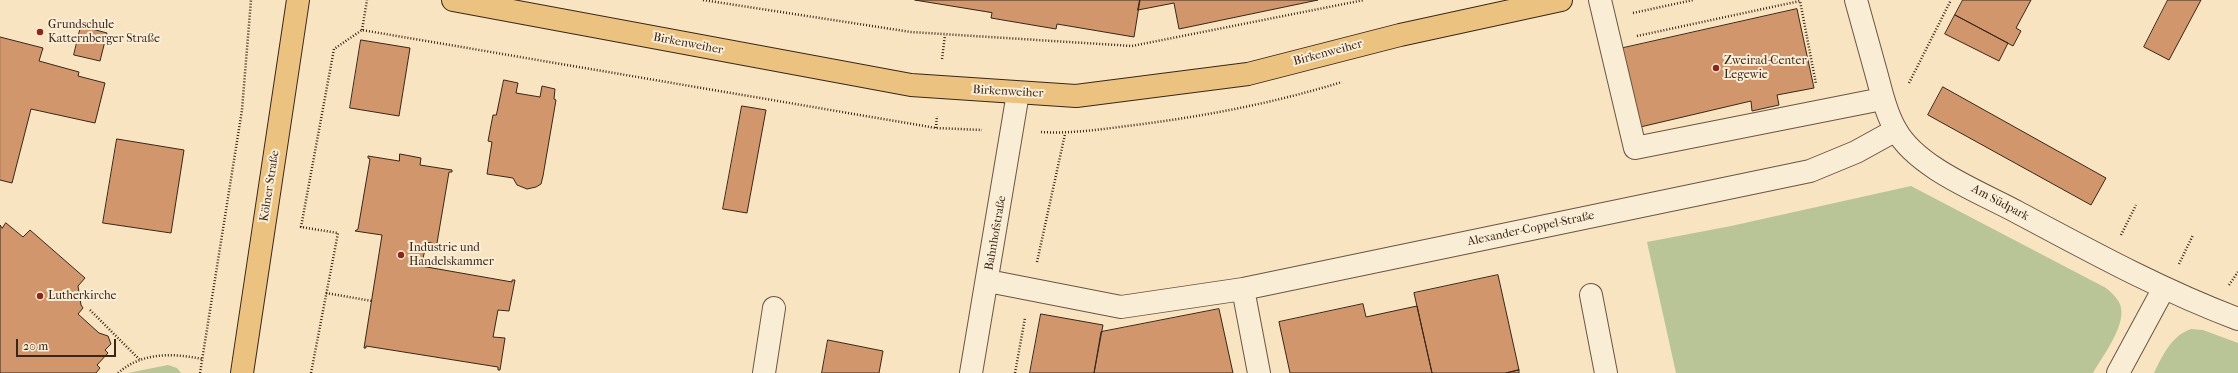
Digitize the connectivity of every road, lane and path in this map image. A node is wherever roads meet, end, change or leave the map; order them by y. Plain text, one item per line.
1 (251, 0) edge
2 (298, 0) edge
3 (366, 0) edge
4 (453, 0) edge
5 (703, 0) edge
6 (1364, 0) edge
7 (1561, 0) edge
8 (1600, 0) edge
9 (1856, 0) edge
10 (1951, 0) edge
11 (362, 30) junction
12 (1611, 42) junction
13 (1018, 93) junction
14 (1882, 99) junction
15 (1821, 110) junction
16 (1896, 130) junction
17 (1014, 131) junction
18 (2136, 205) dead end
19 (2126, 224) dead end
20 (2193, 236) dead end
21 (2183, 256) dead end
22 (2238, 272) edge
23 (988, 281) junction
24 (2164, 288) junction
25 (1243, 289) junction
26 (1031, 290) junction
27 (2225, 290) dead end
28 (326, 293) junction
29 (1591, 295) dead end
30 (372, 301) dead end
31 (774, 308) dead end
32 (90, 310) dead end
33 (2238, 319) edge
34 (202, 359) junction
35 (140, 360) junction
36 (118, 373) edge
37 (200, 373) edge
38 (242, 373) edge
39 (311, 373) edge
40 (764, 373) edge
41 (970, 373) edge
42 (1015, 373) edge
43 (1259, 373) edge
44 (1606, 373) edge
45 (2118, 373) edge

1 - 34 path
2 - 38 main road, Kölner Straße
3 - 11 path
4 - 13 main road, Birkenweiher
5 - 6 path
7 - 13 main road, Birkenweiher
8 - 12 street
9 - 14 street, Am Südpark
10 - 14 path
11 - 17 path
11 - 28 path
12 - 15 street
12 - 15 path
13 - 17 street, Bahnhofstraße
14 - 15 street
14 - 16 street, Am Südpark
16 - 24 street, Am Südpark
16 - 25 street, Alexander-Coppel-Straße
17 - 23 street, Bahnhofstraße
17 - 26 path
18 - 19 path
20 - 21 path
22 - 27 path
23 - 26 street, Alexander-Coppel-Straße
23 - 41 street, Bahnhofstraße
24 - 33 street, Am Südpark
24 - 45 street
25 - 26 street, Alexander-Coppel-Straße
25 - 43 street
26 - 42 path
28 - 30 path
28 - 39 path
29 - 44 street
31 - 40 street
32 - 35 path
34 - 35 path
34 - 37 path
35 - 36 path

